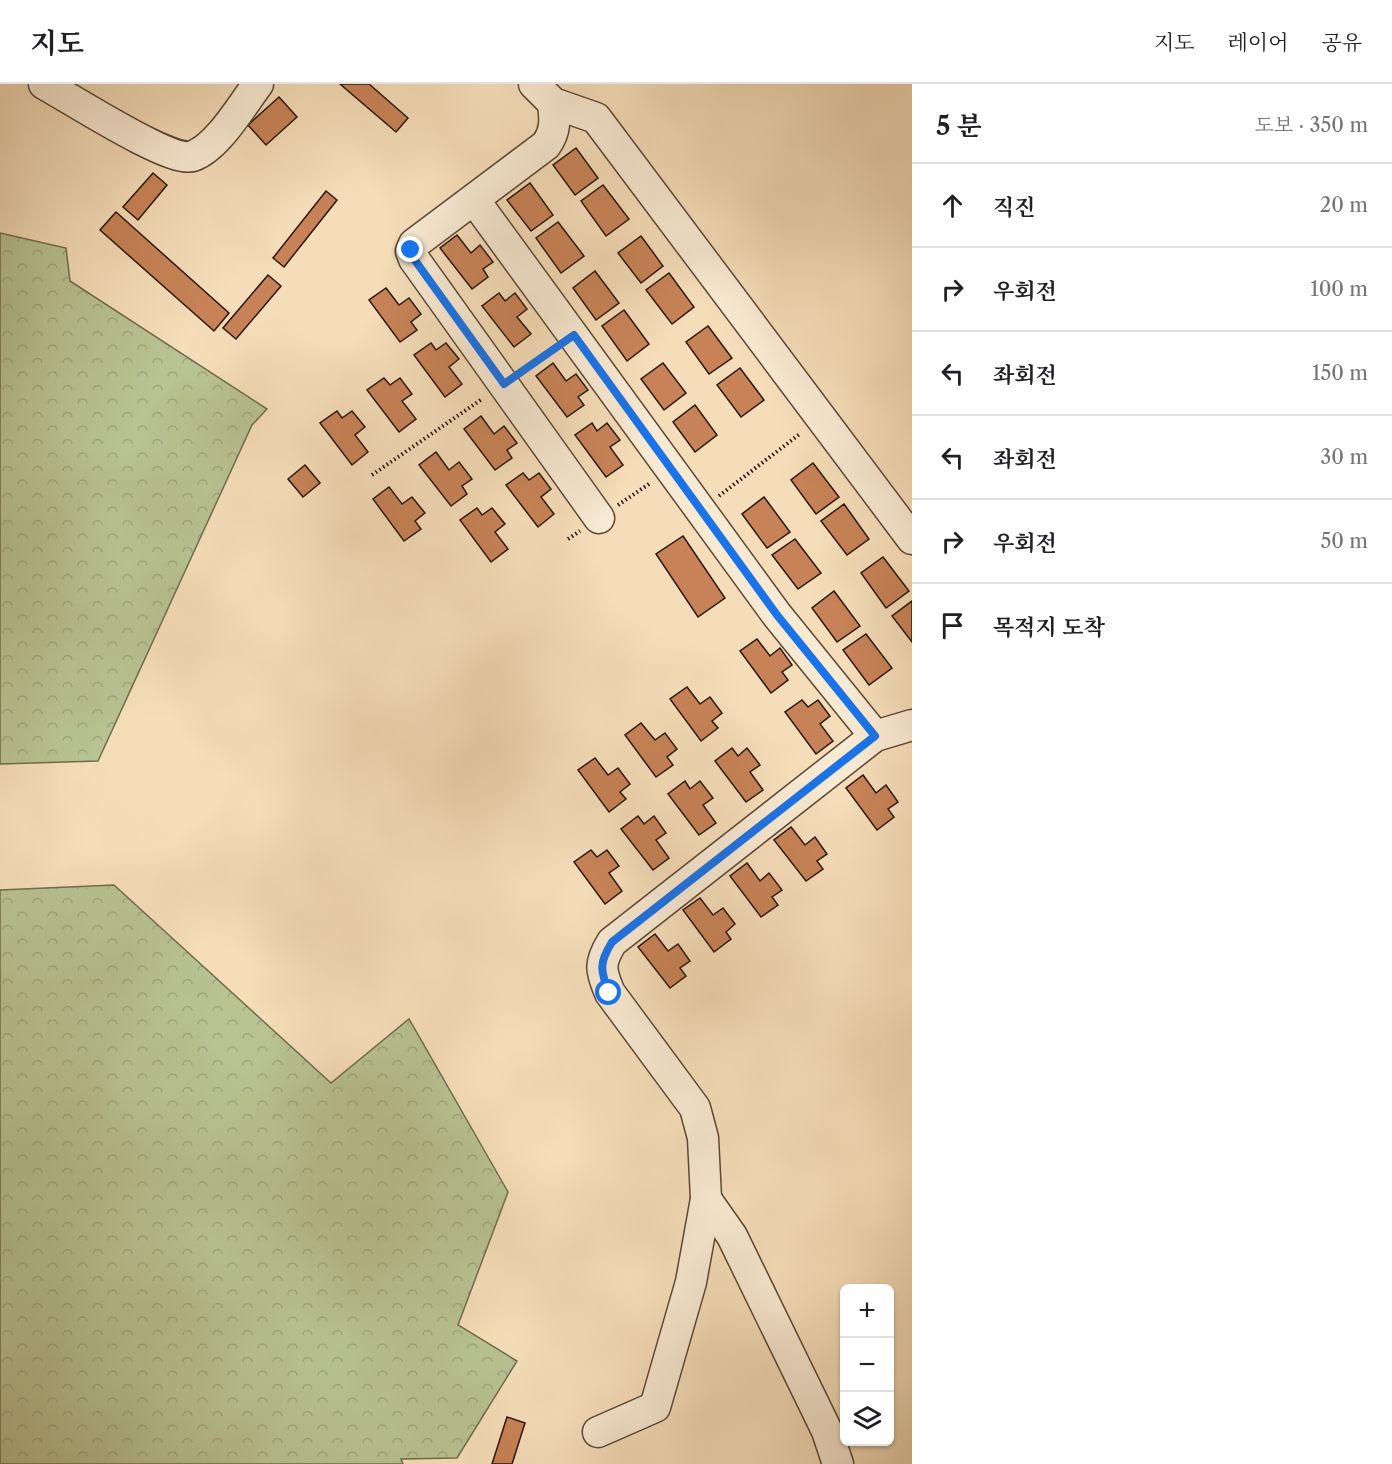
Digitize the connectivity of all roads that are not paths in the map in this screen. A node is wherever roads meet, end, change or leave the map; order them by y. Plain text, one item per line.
1 (45, 84) edge
2 (258, 84) edge
3 (543, 94) edge
4 (475, 201) junction
5 (599, 518) dead end
6 (912, 539) edge
7 (912, 725) edge
8 (875, 736) junction
9 (706, 1199) junction
10 (598, 1432) dead end
11 (838, 1464) edge

1 - 2 street
3 - 4 street
3 - 6 street
4 - 5 street
4 - 8 street
7 - 8 street
8 - 9 street
9 - 10 street
9 - 11 street

